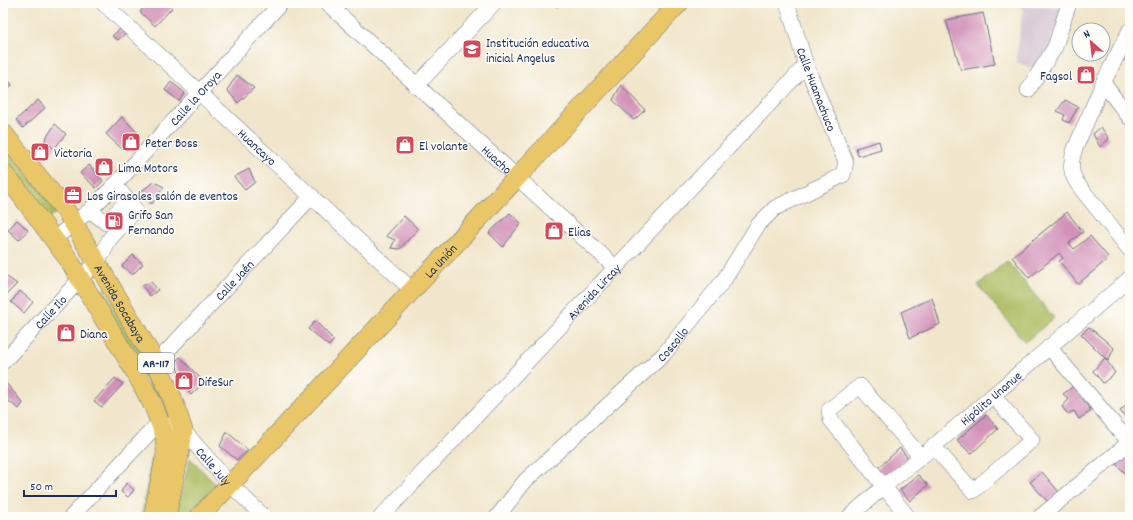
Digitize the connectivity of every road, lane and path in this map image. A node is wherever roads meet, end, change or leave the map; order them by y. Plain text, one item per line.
1 (102, 3) edge
2 (282, 3) edge
3 (327, 3) edge
4 (494, 3) edge
5 (679, 3) edge
6 (787, 3) edge
7 (1069, 3) edge
8 (1130, 30) edge
9 (806, 65) junction
10 (1103, 83) junction
11 (416, 86) junction
12 (1028, 90) dead end
13 (199, 93) junction
14 (1130, 118) edge
15 (3, 133) edge
16 (3, 173) edge
17 (843, 175) joint
18 (516, 176) junction
19 (115, 185) junction
20 (312, 196) junction
21 (128, 200) junction
22 (90, 210) junction
23 (74, 224) junction
24 (54, 239) junction
25 (1130, 250) edge
26 (97, 261) junction
27 (615, 267) junction
28 (1130, 278) edge
29 (80, 279) junction
30 (412, 290) junction
31 (1048, 347) junction
32 (3, 362) edge
33 (156, 363) junction
34 (993, 396) junction
35 (160, 423) junction
36 (183, 430) junction
37 (1130, 442) edge
38 (934, 447) junction
39 (921, 457) junction
40 (230, 484) junction
41 (883, 487) junction
42 (1044, 516) edge
43 (72, 517) edge
44 (153, 517) edge
45 (166, 517) edge
46 (199, 517) edge
47 (264, 517) edge
48 (380, 517) edge
49 (497, 517) edge
50 (849, 517) edge
51 (908, 517) edge

1 - 13 street, Huancayo
2 - 13 street, Calle la Oroya
3 - 11 street, Huacho
4 - 11 street
5 - 18 main road, La Unión
6 - 9 street, Calle Huamachuco
7 - 12 street
8 - 10 street
9 - 17 street, Calle Huamachuco
9 - 27 street, Avenida Lircay
10 - 14 street
10 - 25 street
11 - 18 street, Huacho
13 - 19 street, Calle la Oroya
13 - 20 street, Huancayo
15 - 23 main road, Avenida Socabaya / AR-117
16 - 24 main road, Avenida Socabaya / AR-117
17 - 49 street, Coscollo
18 - 27 street, Huacho
18 - 30 main road, La Unión
19 - 21 street
19 - 22 street, Calle la Oroya
20 - 30 street, Huancayo
20 - 33 street, Calle Jaén
21 - 22 street
21 - 26 street, Calle Ilo
22 - 23 street, Calle la Oroya
23 - 24 street, Calle la Oroya
23 - 26 main road, Avenida Socabaya / AR-117
24 - 29 main road, Avenida Socabaya / AR-117
26 - 29 street, Calle Ilo
26 - 33 main road, Avenida Socabaya / AR-117
27 - 48 street, Avenida Lircay
28 - 31 street, Hipólito Unanue
29 - 32 street, Calle Ilo
29 - 35 main road, Avenida Socabaya / AR-117
30 - 40 main road, La Unión
31 - 34 street, Hipólito Unanue
31 - 37 street
33 - 36 main road, Avenida Socabaya / AR-117
34 - 38 street, Hipólito Unanue
34 - 38 street
35 - 36 street
35 - 43 street
35 - 44 main road, Avenida Socabaya / AR-117
36 - 40 street, Calle July
36 - 45 main road, Avenida Socabaya / AR-117
37 - 42 street
38 - 39 street, Hipólito Unanue
39 - 41 street, Hipólito Unanue
39 - 41 street
40 - 46 main road, La Unión
40 - 47 street, Calle July
41 - 50 street, Hipólito Unanue
41 - 51 street

